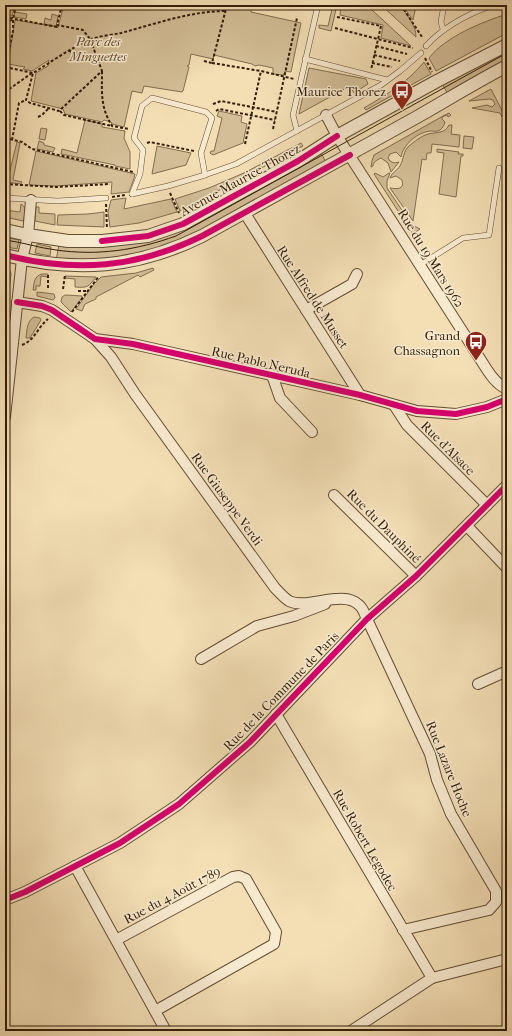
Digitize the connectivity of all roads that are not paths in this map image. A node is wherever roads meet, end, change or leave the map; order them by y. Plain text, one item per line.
1 (318, 5) edge
2 (444, 5) edge
3 (493, 5) edge
4 (443, 29) junction
5 (507, 45) edge
6 (426, 46) dead end
7 (421, 53) road end
8 (305, 59) junction
9 (507, 66) edge
10 (386, 80) junction
11 (326, 115) junction
12 (297, 131) junction
13 (337, 136) junction
14 (350, 155) junction
15 (499, 168) dead end
16 (205, 175) junction
17 (5, 198) edge
18 (106, 198) road end
19 (31, 200) junction
20 (244, 212) junction
21 (5, 230) edge
22 (28, 235) junction
23 (5, 255) edge
24 (22, 259) junction
25 (420, 265) junction
26 (357, 274) dead end
27 (17, 302) junction
28 (306, 310) junction
29 (95, 339) junction
30 (272, 375) junction
31 (507, 389) edge
32 (360, 395) junction
33 (507, 399) edge
34 (394, 405) junction
35 (5, 417) edge
36 (312, 432) dead end
37 (507, 485) edge
38 (334, 495) dead end
39 (487, 505) junction
40 (467, 526) junction
41 (507, 568) edge
42 (416, 576) junction
43 (340, 599) junction
44 (367, 619) junction
45 (201, 659) dead end
46 (507, 671) edge
47 (478, 684) dead end
48 (276, 714) junction
49 (75, 866) junction
50 (5, 900) edge
51 (403, 930) junction
52 (116, 940) junction
53 (507, 959) edge
54 (432, 978) junction
55 (155, 1011) junction
56 (166, 1031) edge
57 (351, 1031) edge

1 - 8 lane
2 - 4 lane
3 - 4 lane
4 - 6 lane
5 - 13 street, Avenue Maurice Thorez
7 - 10 lane
8 - 10 lane
8 - 12 lane
9 - 14 street
10 - 11 lane
11 - 12 lane
11 - 13 street, Rue du 19 Mars 1962
12 - 16 lane
13 - 14 street, Rue du 19 Mars 1962
13 - 22 street, Avenue Maurice Thorez
14 - 20 street
14 - 25 street, Rue du 19 Mars 1962
15 - 25 lane
16 - 16 lane
17 - 19 lane
18 - 19 lane
19 - 22 street
20 - 24 street
20 - 28 street, Rue Alfred de Musset
21 - 22 street, Avenue Maurice Thorez
22 - 24 street
23 - 24 street
24 - 27 street
25 - 31 street, Rue du 19 Mars 1962
26 - 28 street
27 - 29 street, Rue Pablo Neruda
27 - 35 street
28 - 32 street, Rue Alfred de Musset
29 - 30 street, Rue Pablo Neruda
29 - 43 street, Rue Giuseppe Verdi
30 - 32 street, Rue Pablo Neruda
30 - 36 street
32 - 34 street, Rue Pablo Neruda
33 - 34 street, Rue Pablo Neruda
34 - 39 street, Rue d'Alsace
37 - 39 street, Rue de la Commune de Paris
38 - 42 street, Rue du Dauphiné
39 - 40 street, Rue de la Commune de Paris
40 - 41 street
40 - 42 street, Rue de la Commune de Paris
42 - 44 street, Rue de la Commune de Paris
43 - 44 street, Rue Giuseppe Verdi
43 - 45 street
44 - 48 street, Rue de la Commune de Paris
44 - 51 street, Rue Lazare Hoche
46 - 47 street
48 - 49 street, Rue de la Commune de Paris
48 - 51 street, Rue Robert Legodec
49 - 50 street, Rue de la Commune de Paris
49 - 52 street
51 - 54 street, Rue Robert Legodec
52 - 55 street
52 - 55 street, Rue du 4 Août 1789
53 - 54 street
54 - 57 street
55 - 56 street

